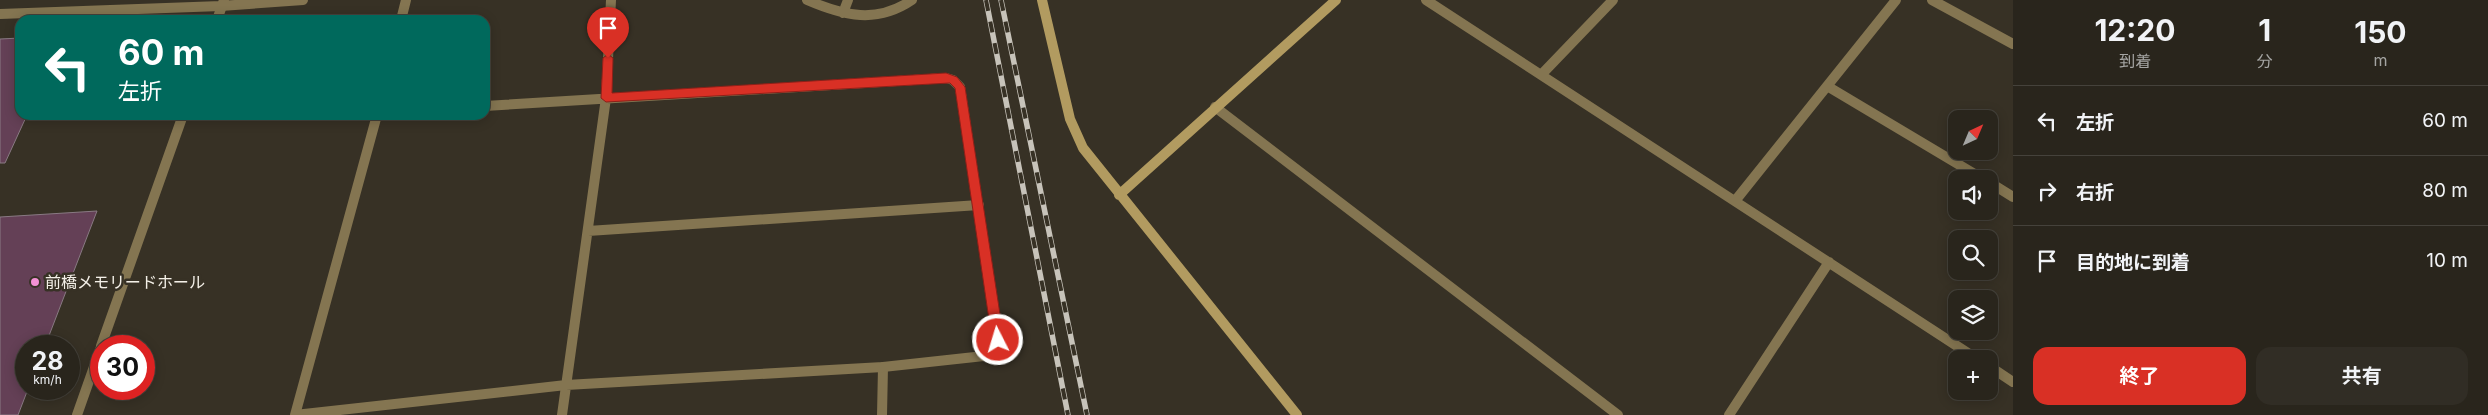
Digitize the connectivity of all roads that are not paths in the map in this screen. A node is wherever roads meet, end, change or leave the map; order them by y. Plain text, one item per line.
1 (303, 0) edge
2 (406, 0) edge
3 (611, 0) edge
4 (807, 0) edge
5 (848, 0) edge
6 (912, 0) edge
7 (1042, 0) edge
8 (1336, 0) edge
9 (1426, 0) edge
10 (1613, 0) edge
11 (1896, 0) edge
12 (1932, 0) edge
13 (223, 3) edge
14 (843, 13) junction
15 (0, 14) edge
16 (219, 15) edge
17 (402, 15) edge
18 (2013, 44) edge
19 (1541, 75) junction
20 (1827, 86) junction
21 (606, 98) junction
22 (490, 106) edge
23 (1215, 107) junction
24 (181, 120) edge
25 (375, 120) edge
26 (1967, 170) edge
27 (1998, 188) edge
28 (1120, 195) junction
29 (2013, 197) edge
30 (1735, 201) junction
31 (979, 204) junction
32 (588, 231) junction
33 (1829, 262) junction
34 (105, 335) edge
35 (1963, 350) edge
36 (883, 367) junction
37 (1998, 372) edge
38 (90, 378) edge
39 (2013, 382) edge
40 (566, 385) junction
41 (1293, 414) edge
42 (77, 415) edge
43 (295, 415) edge
44 (562, 415) edge
45 (882, 415) edge
46 (1618, 415) edge
47 (1729, 415) edge

1 - 13 street
2 - 17 street
3 - 21 street
4 - 14 street
5 - 14 street
6 - 14 street
7 - 28 street
8 - 23 street
9 - 19 street
10 - 19 street
11 - 20 street
12 - 18 street
13 - 15 street
13 - 16 street
19 - 30 street
20 - 26 street
20 - 30 street
21 - 22 street
21 - 31 street
21 - 32 street
23 - 28 street
23 - 46 street
24 - 34 street
25 - 43 street
27 - 29 street
28 - 41 street
30 - 33 street
31 - 32 street
31 - 36 street
32 - 40 street
33 - 35 street
33 - 47 street
36 - 40 street
36 - 45 street
37 - 39 street
38 - 42 street
40 - 43 street
40 - 44 street

